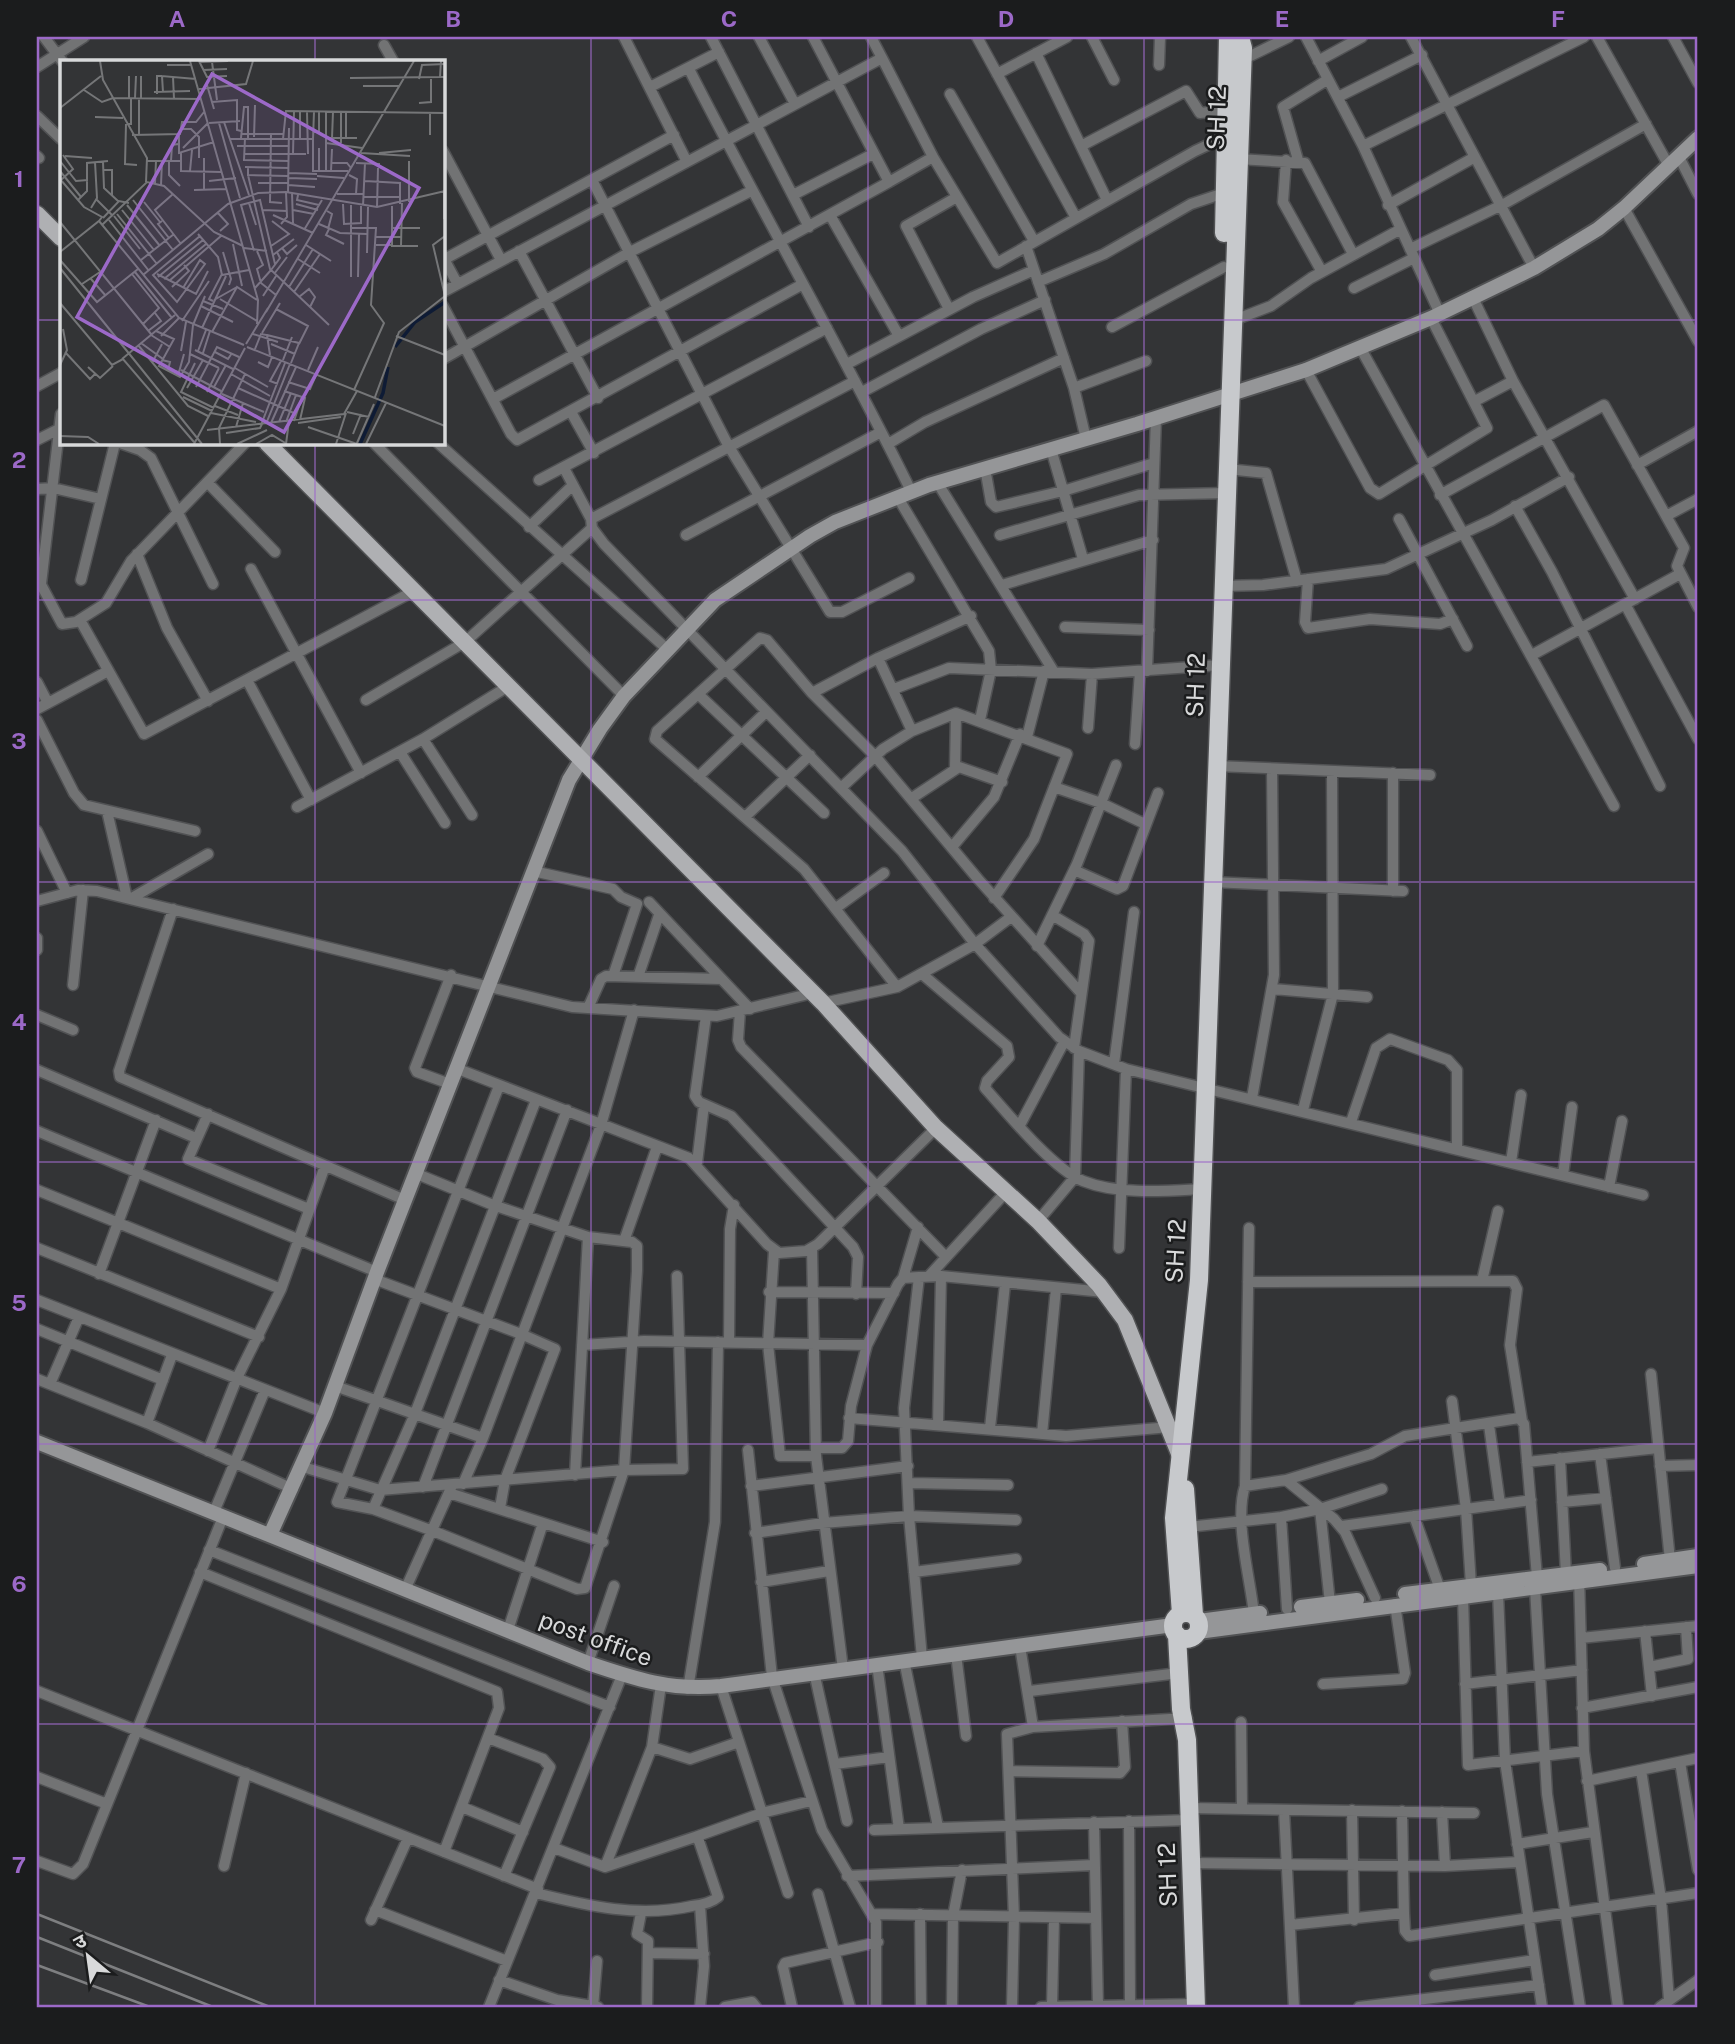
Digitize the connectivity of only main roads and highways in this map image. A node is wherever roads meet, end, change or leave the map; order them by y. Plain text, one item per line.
1 (1228, 37) edge
2 (1240, 37) edge
3 (37, 214) edge
4 (60, 237) edge
5 (1224, 395) junction
6 (268, 444) edge
7 (1221, 493) junction
8 (1215, 665) junction
9 (1200, 1086) junction
10 (1182, 1461) junction
11 (1187, 1626) junction
12 (1187, 1718) junction
13 (1196, 2006) edge

1 - 5 highway, SH 12
2 - 5 highway, SH 12
3 - 4 main road
5 - 7 highway, SH 12
5 - 7 highway, SH 12
6 - 10 main road
7 - 8 highway, SH 12
7 - 8 highway, SH 12
8 - 9 highway, SH 12
8 - 9 highway, SH 12
9 - 10 highway, SH 12
10 - 11 highway, SH 12
10 - 11 highway, SH 12
11 - 12 highway, SH 12
11 - 12 highway, SH 12
12 - 13 highway, SH 12

